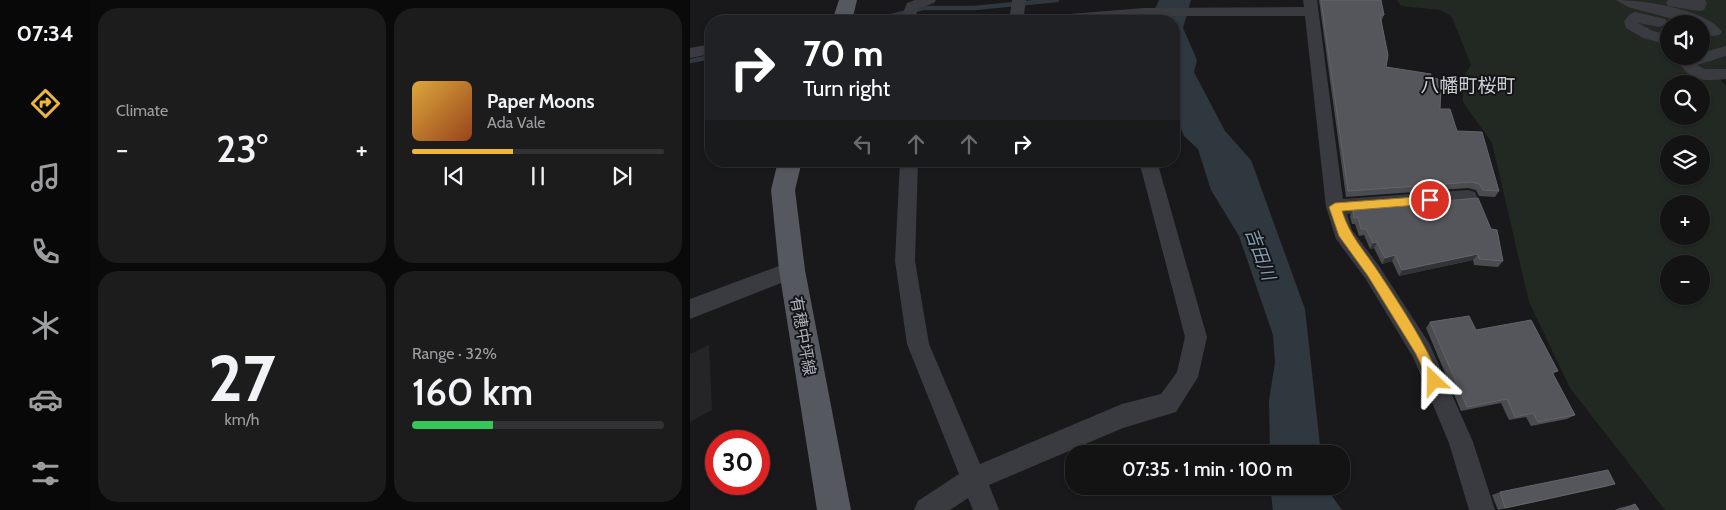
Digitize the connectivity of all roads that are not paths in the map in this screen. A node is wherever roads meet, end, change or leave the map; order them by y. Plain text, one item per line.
1 (848, 0) edge
2 (929, 0) edge
3 (1019, 0) edge
4 (1090, 0) edge
5 (1623, 0) edge
6 (1656, 0) edge
7 (1695, 0) edge
8 (1310, 6) edge
9 (844, 15) edge
10 (909, 15) edge
11 (1017, 15) edge
12 (1087, 15) edge
13 (1135, 15) edge
14 (1672, 15) edge
15 (1660, 22) edge
16 (1660, 37) edge
17 (1710, 41) edge
18 (1726, 41) edge
19 (705, 50) edge
20 (1726, 51) edge
21 (690, 54) edge
22 (1726, 74) edge
23 (789, 167) edge
24 (909, 167) edge
25 (1150, 167) edge
26 (1468, 197) edge
27 (1335, 207) junction
28 (792, 270) junction
29 (690, 309) edge
30 (974, 480) junction
31 (834, 510) edge
32 (926, 510) edge
33 (986, 510) edge
34 (1482, 510) edge

1 - 9 main road
2 - 10 street
3 - 11 street
4 - 12 street
5 - 14 street
6 - 7 street
8 - 13 street
8 - 27 street
15 - 16 street
17 - 18 street
19 - 21 street
20 - 22 street
23 - 28 main road, 有穂中坪線
24 - 30 street
25 - 30 street
26 - 27 street
27 - 34 street
28 - 29 street
28 - 31 main road, 有穂中坪線
30 - 32 street
30 - 33 street

